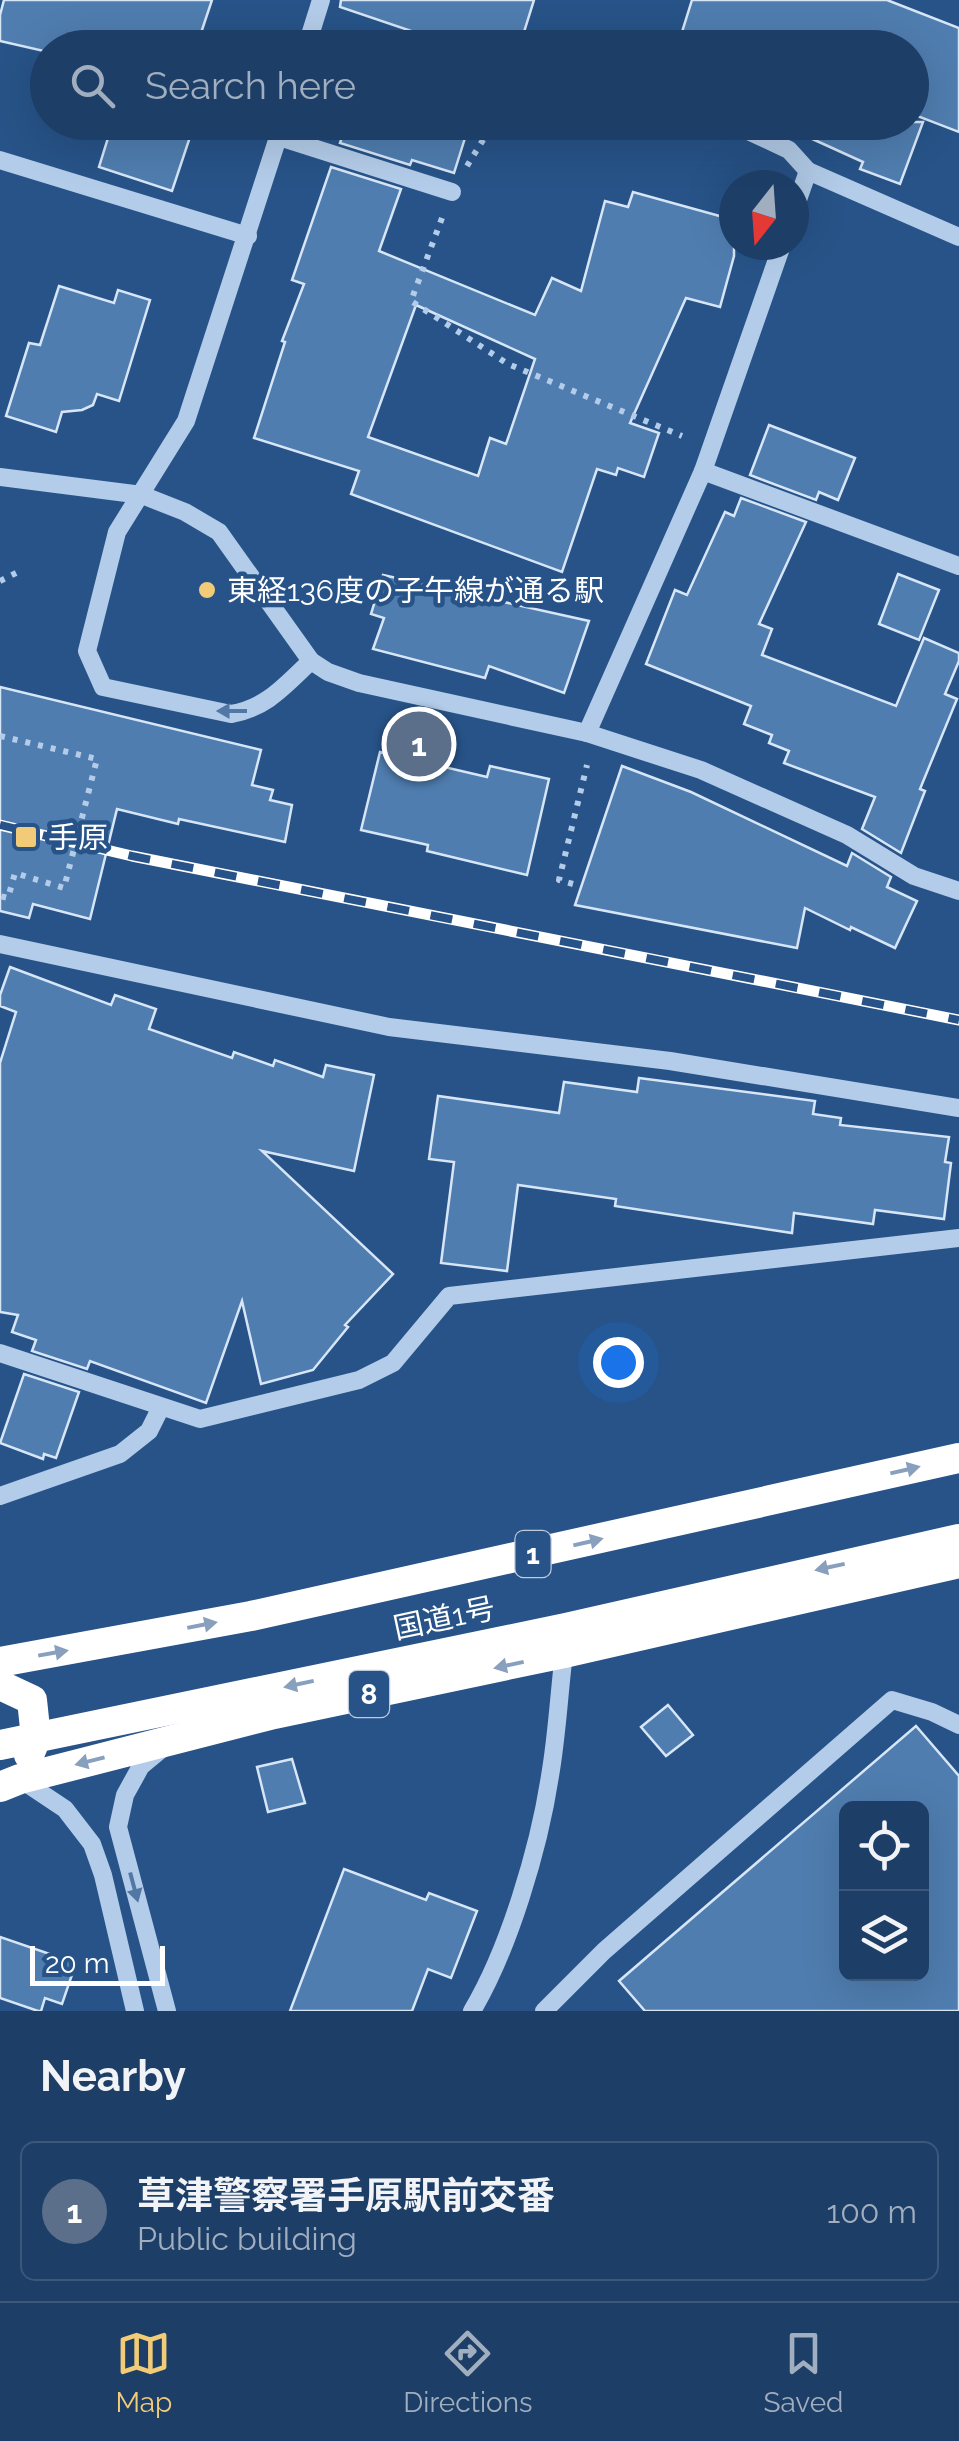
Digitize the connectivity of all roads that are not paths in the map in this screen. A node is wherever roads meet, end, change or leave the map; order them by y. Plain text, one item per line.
1 (321, 0) edge
2 (312, 30) edge
3 (278, 140) edge
4 (309, 140) edge
5 (768, 140) edge
6 (0, 160) edge
7 (807, 170) edge
8 (809, 171) edge
9 (452, 192) road end
10 (248, 236) junction
11 (959, 237) edge
12 (777, 260) edge
13 (703, 471) junction
14 (1, 477) edge
15 (142, 495) junction
16 (959, 566) edge
17 (311, 661) junction
18 (591, 734) junction
19 (959, 891) edge
20 (0, 944) edge
21 (959, 1108) edge
22 (959, 1238) edge
23 (0, 1353) edge
24 (161, 1407) junction
25 (959, 1458) edge
26 (0, 1496) edge
27 (959, 1539) edge
28 (959, 1563) edge
29 (564, 1653) junction
30 (0, 1662) edge
31 (0, 1685) edge
32 (959, 1725) edge
33 (36, 1738) junction
34 (172, 1740) junction
35 (0, 1746) edge
36 (10, 1783) edge
37 (136, 2011) edge
38 (167, 2011) edge
39 (472, 2011) edge
40 (544, 2011) edge

1 - 2 street
3 - 10 street
4 - 9 street
5 - 7 street
6 - 10 street
8 - 11 street
10 - 15 street
12 - 13 street
13 - 16 street
13 - 18 street
14 - 15 street
15 - 17 street
17 -> 15 street
17 - 18 street
18 - 19 street
20 - 21 street
22 - 24 street
23 - 24 street
24 - 26 street
30 -> 25 highway, 国道1号 / 1
27 -> 33 highway, 国道1号
28 - 29 highway, 8
29 -> 34 highway, 8
29 - 39 street
31 - 33 highway
32 - 40 street
33 - 35 highway, 国道1号
33 - 36 highway
34 -> 36 highway, 8
34 -> 38 street
36 - 37 street

